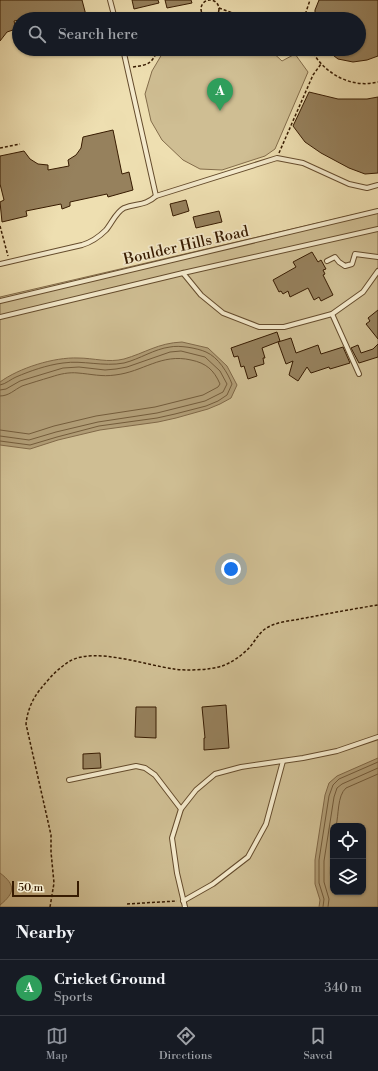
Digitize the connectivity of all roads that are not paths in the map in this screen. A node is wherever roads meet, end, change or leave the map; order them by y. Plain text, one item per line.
1 (110, 0) edge
2 (113, 12) edge
3 (125, 56) edge
4 (378, 185) edge
5 (156, 196) junction
6 (378, 211) edge
7 (378, 229) edge
8 (378, 257) edge
9 (327, 261) dead end
10 (0, 264) edge
11 (378, 271) edge
12 (183, 273) junction
13 (0, 301) edge
14 (332, 314) junction
15 (0, 317) edge
16 (359, 374) dead end
17 (378, 737) edge
18 (283, 761) junction
19 (69, 780) dead end
20 (181, 809) junction
21 (183, 901) junction
22 (185, 907) edge

1 - 2 lane
3 - 5 lane
4 - 5 lane
5 - 10 lane
6 - 13 lane, Boulder Hills Road
7 - 12 lane, Boulder Hills Road
8 - 9 lane
11 - 14 lane
12 - 14 lane
12 - 15 lane, Boulder Hills Road
14 - 16 lane
17 - 18 lane
18 - 20 lane
18 - 21 lane
19 - 20 lane
20 - 21 lane
21 - 22 lane

